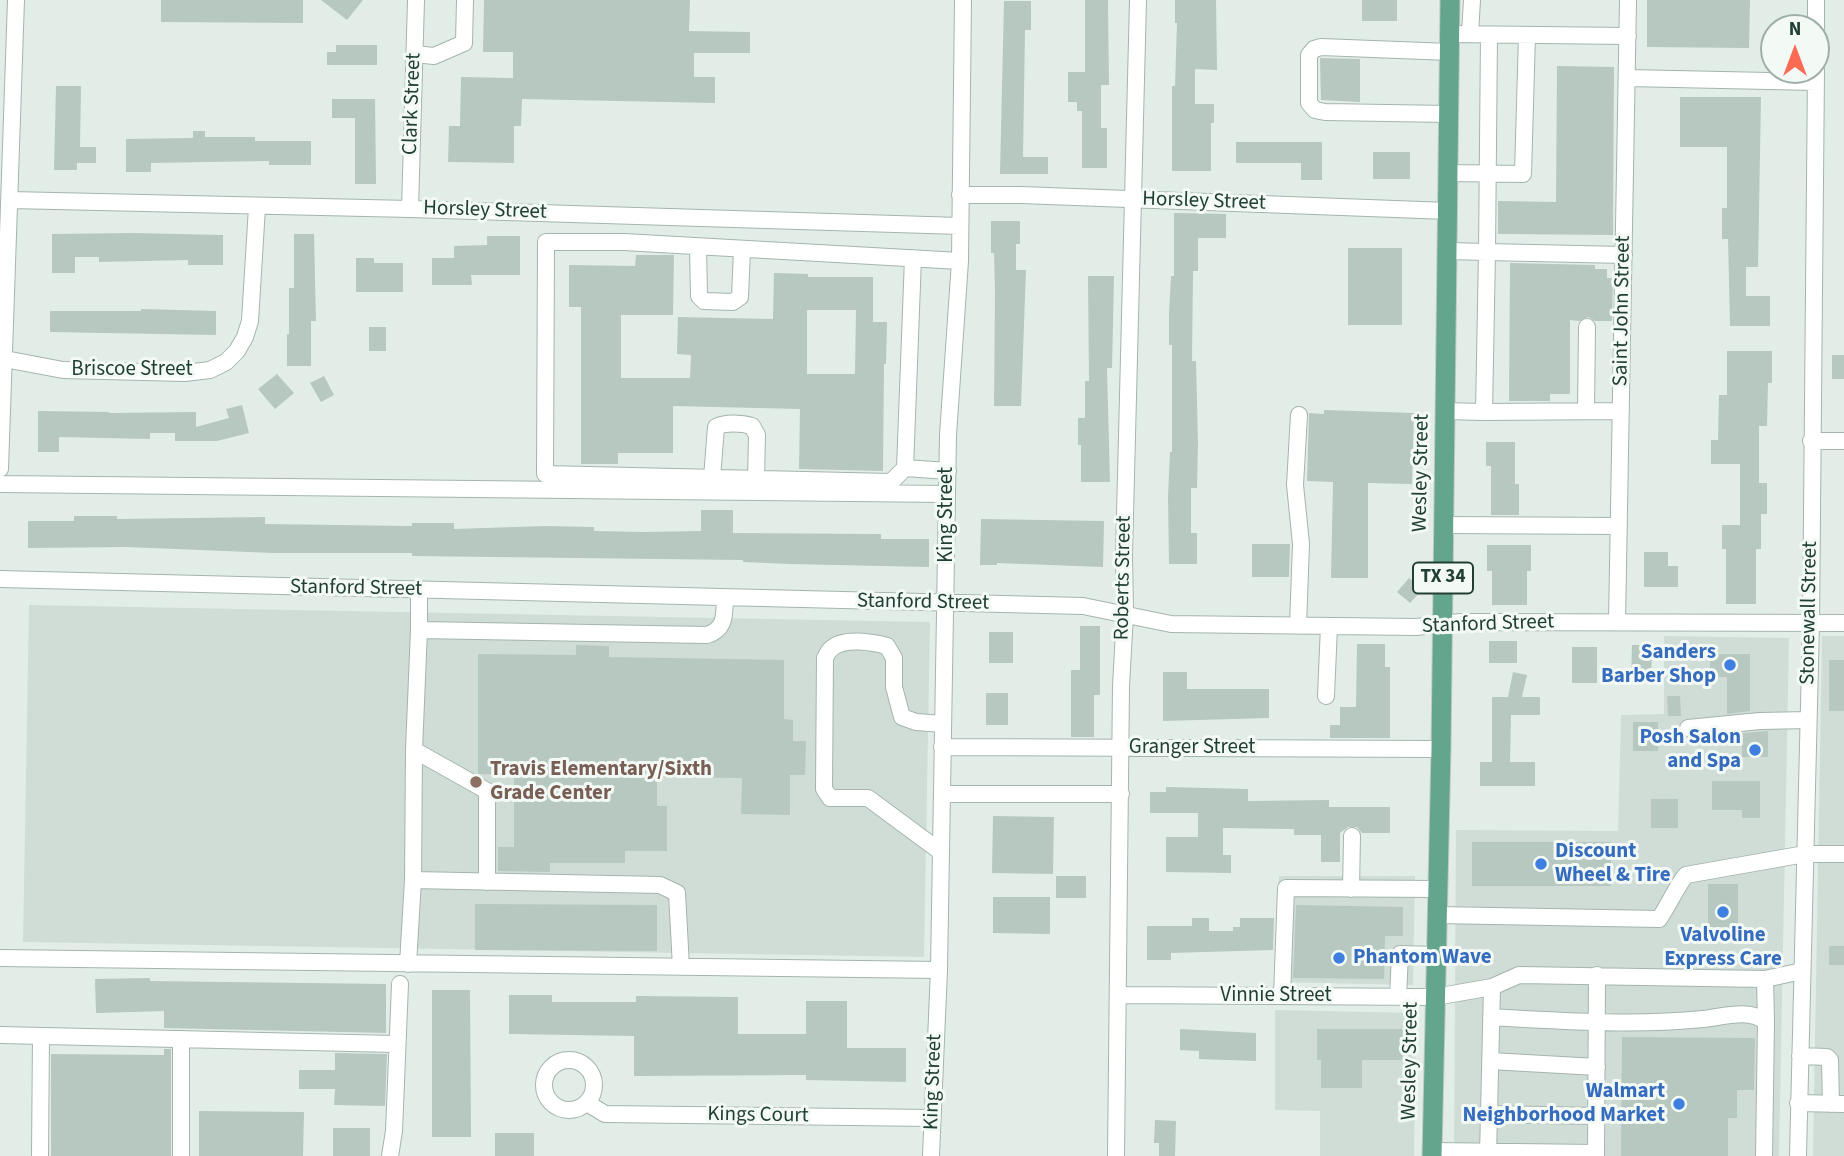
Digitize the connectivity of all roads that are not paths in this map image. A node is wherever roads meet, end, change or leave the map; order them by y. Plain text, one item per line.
1 (16, 0) edge
2 (416, 0) edge
3 (465, 0) edge
4 (963, 0) edge
5 (1138, 0) edge
6 (1450, 0) edge
7 (1472, 0) edge
8 (1628, 0) edge
9 (1470, 34) junction
10 (1489, 35) junction
11 (1527, 35) junction
12 (1628, 36) junction
13 (1450, 43) junction
14 (415, 54) junction
15 (1760, 77) edge
16 (1627, 79) junction
17 (1815, 84) edge
18 (1449, 114) junction
19 (1448, 173) junction
20 (1487, 174) junction
21 (960, 195) junction
22 (1135, 199) junction
23 (10, 200) junction
24 (257, 207) junction
25 (410, 209) junction
26 (1448, 211) junction
27 (960, 226) junction
28 (698, 247) junction
29 (742, 250) junction
30 (1447, 251) junction
31 (1487, 252) junction
32 (1624, 255) junction
33 (913, 258) junction
34 (960, 261) junction
35 (1587, 327) dead end
36 (2, 358) edge
37 (1445, 411) junction
38 (1586, 411) junction
39 (1621, 411) junction
40 (1485, 412) junction
41 (1299, 415) dead end
42 (1811, 441) junction
43 (1844, 442) edge
44 (905, 468) junction
45 (0, 469) edge
46 (948, 471) junction
47 (712, 478) junction
48 (756, 479) junction
49 (0, 484) edge
50 (947, 494) junction
51 (1444, 525) junction
52 (1619, 526) junction
53 (0, 573) edge
54 (0, 580) edge
55 (419, 590) junction
56 (725, 598) junction
57 (947, 604) junction
58 (1125, 614) junction
59 (1617, 622) junction
60 (1811, 622) junction
61 (1844, 623) edge
62 (1441, 624) junction
63 (1298, 626) junction
64 (1329, 626) junction
65 (419, 630) junction
66 (1326, 696) dead end
67 (1808, 720) junction
68 (943, 724) junction
69 (1688, 728) dead end
70 (942, 747) junction
71 (1121, 748) junction
72 (1441, 749) junction
73 (415, 750) junction
74 (942, 794) junction
75 (1121, 794) junction
76 (1352, 836) dead end
77 (941, 852) junction
78 (1805, 854) junction
79 (1844, 854) edge
80 (413, 880) junction
81 (486, 882) junction
82 (1351, 889) junction
83 (1438, 889) junction
84 (1437, 915) junction
85 (1436, 955) junction
86 (0, 958) edge
87 (408, 964) junction
88 (681, 967) junction
89 (939, 970) junction
90 (1802, 971) junction
91 (1597, 975) junction
92 (1765, 979) junction
93 (400, 984) dead end
94 (1492, 987) junction
95 (1118, 995) junction
96 (1282, 996) junction
97 (1398, 997) junction
98 (1435, 997) junction
99 (1491, 1017) junction
100 (1766, 1022) junction
101 (1598, 1023) junction
102 (0, 1035) edge
103 (41, 1036) junction
104 (181, 1039) junction
105 (396, 1044) junction
106 (1800, 1056) junction
107 (1490, 1061) junction
108 (1597, 1067) junction
109 (587, 1103) dead end
110 (1798, 1103) junction
111 (1838, 1104) edge
112 (1489, 1114) junction
113 (1597, 1116) junction
114 (932, 1118) junction
115 (1432, 1153) edge
116 (1488, 1154) edge
117 (1596, 1155) edge
118 (40, 1156) edge
119 (181, 1156) edge
120 (390, 1156) edge
121 (931, 1156) edge
122 (1116, 1156) edge
123 (1764, 1156) edge
124 (1798, 1156) edge

1 - 23 street
2 - 14 street, Clark Street
3 - 14 street
4 - 21 street, King Street
5 - 22 street, Roberts Street
6 - 13 main road, Wesley Street / TX 34
7 - 9 street
8 - 12 street, Saint John Street
9 - 10 street
9 - 13 street
10 - 11 street
10 - 20 street
11 - 12 street
11 - 20 street
12 - 16 street, Saint John Street
13 - 18 main road, Wesley Street / TX 34
13 - 18 street
14 - 25 street, Clark Street
15 - 16 street
16 - 32 street, Saint John Street
17 - 42 street, Stonewall Street
18 - 19 main road, Wesley Street / TX 34
19 - 20 street
19 - 26 main road, Wesley Street / TX 34
20 - 31 street
21 - 22 street, Horsley Street
21 - 27 street, King Street
22 - 26 street, Horsley Street
22 - 58 street, Roberts Street
23 - 24 street, Horsley Street
23 - 36 street
24 - 25 street, Horsley Street
24 - 36 street, Briscoe Street
25 - 27 street, Horsley Street
26 - 30 main road, Wesley Street / TX 34
27 - 34 street, King Street
28 - 29 street
28 - 29 street
28 - 47 street
29 - 33 street
30 - 31 street
30 - 37 main road, Wesley Street / TX 34
31 - 32 street
31 - 40 street
32 - 39 street, Saint John Street
33 - 34 street
33 - 44 street
34 - 46 street, King Street
35 - 38 street
36 - 45 street
37 - 40 street
37 - 51 main road, Wesley Street / TX 34
38 - 39 street
38 - 40 street
39 - 52 street, Saint John Street
41 - 63 street
42 - 43 street
42 - 60 street, Stonewall Street
44 - 46 street
44 - 48 street
46 - 50 street, King Street
47 - 48 street
47 - 48 street
49 - 50 street
50 - 57 street, King Street
51 - 52 street
51 - 62 main road, Wesley Street / TX 34
52 - 59 street, Saint John Street
53 - 54 street
54 - 55 street, Stanford Street
55 - 56 street, Stanford Street
55 - 65 street
56 - 57 street, Stanford Street
56 - 65 street
57 - 58 street, Stanford Street
57 - 68 street, King Street
58 - 63 street, Stanford Street
58 - 71 street, Roberts Street
59 - 60 street, Stanford Street
59 - 62 street, Stanford Street
60 - 61 street, Stanford Street
60 - 67 street, Stonewall Street
62 - 64 street, Stanford Street
62 - 72 main road, Wesley Street / TX 34
63 - 64 street, Stanford Street
64 - 66 street
65 - 73 street
67 - 69 street
67 - 78 street, Stonewall Street
68 - 70 street, King Street
68 - 77 street
70 - 71 street, Granger Street
70 - 74 street, King Street
71 - 72 street, Granger Street
71 - 75 street, Roberts Street
72 - 83 main road, Wesley Street / TX 34
73 - 80 street
73 - 81 street
74 - 75 street
74 - 77 street, King Street
75 - 95 street, Roberts Street
76 - 82 street
77 - 89 street, King Street
78 - 79 street
78 - 84 street
78 - 90 street, Stonewall Street
80 - 81 street
80 - 87 street
81 - 88 street
82 - 83 street
82 - 96 street
83 - 84 main road, Wesley Street / TX 34
84 - 85 main road, Wesley Street / TX 34
85 - 97 street
85 - 98 main road, Wesley Street / TX 34
86 - 87 street
87 - 88 street
88 - 89 street
89 - 114 street, King Street
90 - 92 street, Vinnie Street
90 - 106 street, Stonewall Street
91 - 92 street, Vinnie Street
91 - 94 street, Vinnie Street
91 - 101 street
92 - 100 street
93 - 105 street
94 - 98 street, Vinnie Street
94 - 99 street
95 - 96 street, Vinnie Street
95 - 122 street, Roberts Street
96 - 97 street, Vinnie Street
97 - 98 street, Vinnie Street
98 - 115 main road, Wesley Street / TX 34
99 - 101 street
99 - 107 street
100 - 101 street
100 - 123 street
101 - 108 street
102 - 103 street
103 - 104 street
103 - 118 street
104 - 105 street
104 - 119 street
105 - 120 street
106 - 110 street, Stonewall Street
106 - 111 street
107 - 108 street
107 - 112 street
108 - 113 street
109 - 114 street, Kings Court
110 - 111 street
110 - 124 street, Stonewall Street
112 - 113 street
112 - 116 street
113 - 117 street
114 - 121 street, King Street
115 - 116 street
116 - 117 street

